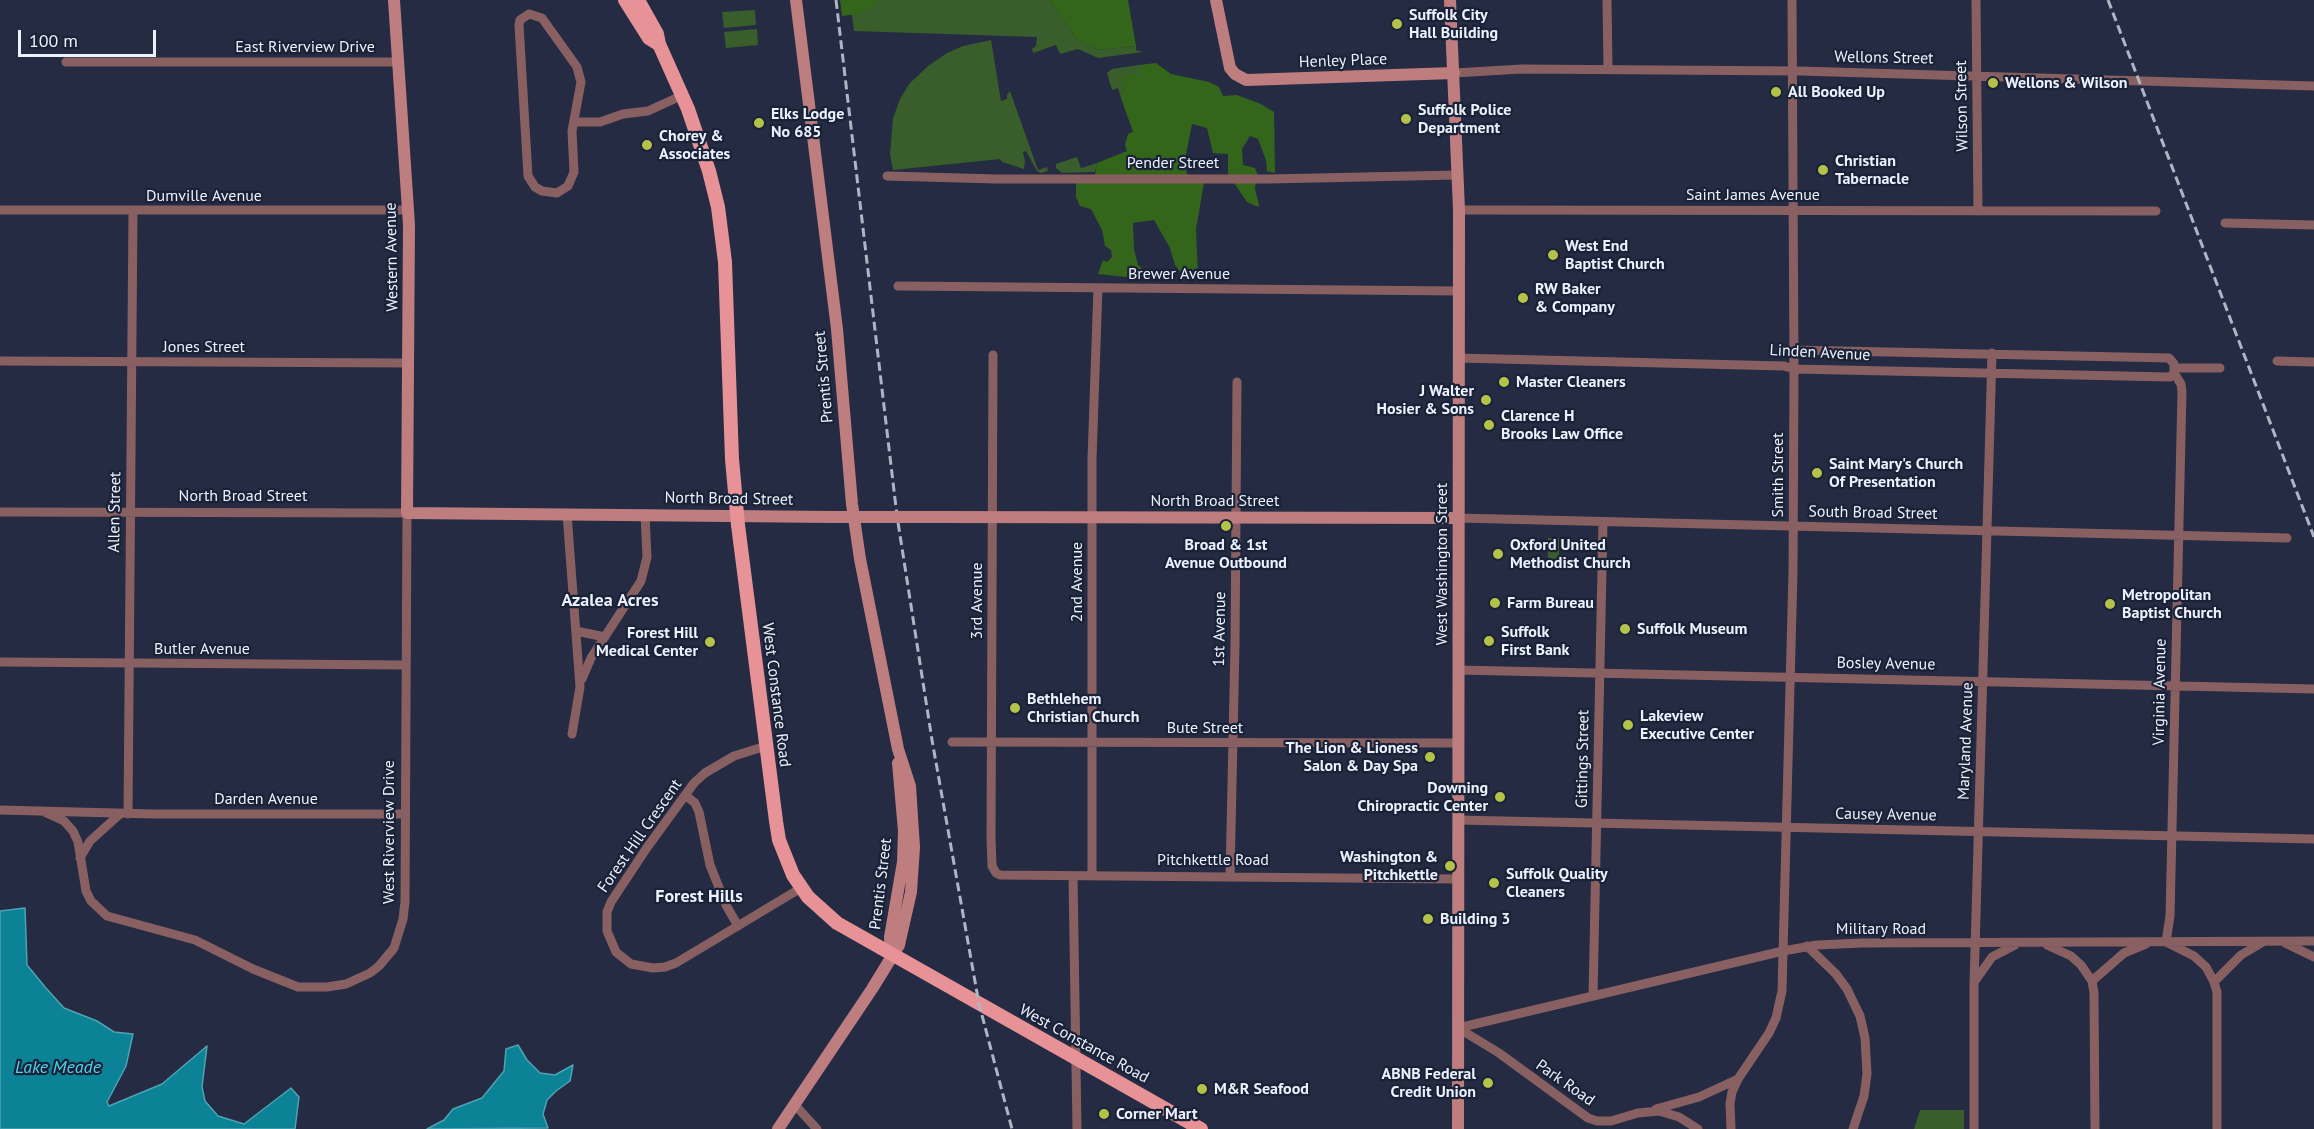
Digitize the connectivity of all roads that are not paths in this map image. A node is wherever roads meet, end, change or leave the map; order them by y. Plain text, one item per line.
1 (394, 0) edge
2 (625, 0) edge
3 (638, 0) edge
4 (796, 0) edge
5 (1216, 0) edge
6 (1450, 0) edge
7 (1607, 0) edge
8 (1792, 0) edge
9 (1976, 0) edge
10 (659, 44) junction
11 (66, 62) dead end
12 (399, 62) junction
13 (1608, 69) junction
14 (1792, 71) junction
15 (1454, 73) junction
16 (1977, 75) junction
17 (2314, 86) edge
18 (683, 95) junction
19 (574, 122) junction
20 (1458, 175) junction
21 (887, 176) dead end
22 (0, 210) edge
23 (408, 210) junction
24 (1459, 210) junction
25 (1793, 210) junction
26 (134, 211) junction
27 (1978, 211) junction
28 (2156, 211) dead end
29 (2225, 223) dead end
30 (2314, 225) edge
31 (898, 286) dead end
32 (1098, 288) junction
33 (1459, 291) junction
34 (1794, 350) junction
35 (1992, 354) junction
36 (993, 355) dead end
37 (1458, 358) junction
38 (0, 361) edge
39 (2277, 361) dead end
40 (132, 362) junction
41 (2314, 362) edge
42 (408, 363) junction
43 (2220, 368) dead end
44 (1794, 369) junction
45 (2174, 370) junction
46 (1992, 373) junction
47 (1237, 382) dead end
48 (0, 512) edge
49 (130, 512) junction
50 (407, 513) junction
51 (567, 514) junction
52 (645, 514) junction
53 (737, 515) junction
54 (992, 516) junction
55 (1092, 516) junction
56 (1236, 518) junction
57 (1458, 519) junction
58 (1603, 522) junction
59 (1793, 526) junction
60 (1986, 531) junction
61 (2179, 536) junction
62 (2287, 538) dead end
63 (576, 632) junction
64 (605, 637) junction
65 (0, 662) edge
66 (128, 664) junction
67 (405, 665) junction
68 (1458, 670) junction
69 (1600, 672) junction
70 (1791, 677) junction
71 (1983, 681) junction
72 (2175, 685) junction
73 (580, 687) junction
74 (2314, 689) edge
75 (572, 734) dead end
76 (952, 742) dead end
77 (992, 743) junction
78 (1092, 743) junction
79 (1233, 743) junction
80 (1458, 743) junction
81 (766, 746) junction
82 (685, 795) junction
83 (0, 810) edge
84 (42, 812) junction
85 (124, 814) junction
86 (404, 814) junction
87 (1458, 820) junction
88 (1597, 823) junction
89 (1786, 828) junction
90 (1978, 832) junction
91 (2172, 836) junction
92 (2314, 839) edge
93 (991, 847) joint
94 (80, 858) junction
95 (1073, 876) junction
96 (1092, 876) junction
97 (1230, 877) junction
98 (1457, 879) junction
99 (801, 888) junction
100 (738, 926) junction
101 (2314, 940) edge
102 (2266, 941) junction
103 (2277, 941) junction
104 (2153, 942) junction
105 (2166, 942) junction
106 (1975, 943) junction
107 (2023, 943) junction
108 (2039, 943) junction
109 (1807, 946) junction
110 (1783, 951) junction
111 (891, 955) junction
112 (2314, 957) edge
113 (2092, 981) junction
114 (2214, 982) junction
115 (1974, 985) junction
116 (1593, 996) junction
117 (1458, 1028) junction
118 (1077, 1059) junction
119 (1738, 1079) junction
120 (795, 1105) junction
121 (1650, 1111) junction
122 (1596, 1125) edge
123 (778, 1129) edge
124 (817, 1129) edge
125 (1077, 1129) edge
126 (1201, 1129) edge
127 (1458, 1129) edge
128 (1698, 1129) edge
129 (1731, 1129) edge
130 (1853, 1129) edge
131 (1974, 1129) edge
132 (2094, 1129) edge
133 (2217, 1129) edge

1 - 12 street, Western Avenue
2 - 10 main road, West Constance Road
3 - 10 main road, West Constance Road
4 - 111 street, Prentis Street
5 - 15 street, Henley Place
6 - 15 street, West Washington Street
7 - 13 street
8 - 14 street, Smith Street
9 - 16 street, Wilson Street
10 - 18 main road, West Constance Road
11 - 12 street, East Riverview Drive
12 - 23 street, Western Avenue
13 - 14 street, Wellons Street
13 - 15 street, Wellons Street
14 - 16 street, Wellons Street
14 - 25 street, Smith Street
15 - 20 street, West Washington Street
16 - 17 street, Wellons Street
16 - 27 street, Wilson Street
18 - 19 street
18 - 53 main road, West Constance Road
19 - 19 street
20 - 21 street, Pender Street
20 - 24 street, West Washington Street
22 - 26 street, Dumville Avenue
23 - 26 street, Dumville Avenue
23 - 42 street, Western Avenue
24 - 25 street, Saint James Avenue
24 - 33 street, West Washington Street
25 - 27 street, Saint James Avenue
25 - 34 street, Smith Street
26 - 40 street, Allen Street
27 - 28 street, Saint James Avenue
29 - 30 street
31 - 32 street, Brewer Avenue
32 - 33 street, Brewer Avenue
32 - 55 street, 2nd Avenue
33 - 37 street, West Washington Street
34 - 35 street, Linden Avenue
34 - 44 street, Smith Street
35 - 45 street, Linden Avenue
35 - 46 street, Maryland Avenue
36 - 54 street, 3rd Avenue
37 - 44 street, Linden Avenue
37 - 57 street, West Washington Street
38 - 40 street, Jones Street
39 - 41 street
40 - 42 street, Jones Street
40 - 49 street, Allen Street
42 - 50 street, Western Avenue
43 - 45 street, Linden Avenue
44 - 46 street, Linden Avenue
44 - 59 street, Smith Street
45 - 46 street, Linden Avenue
45 - 61 street, Virginia Avenue
46 - 60 street, Maryland Avenue
47 - 56 street, 1st Avenue
48 - 49 street, North Broad Street
49 - 50 street, North Broad Street
49 - 66 street, Allen Street
50 - 51 street, North Broad Street
50 - 67 street, West Riverview Drive
51 - 52 street, North Broad Street
51 - 63 street
52 - 53 street, North Broad Street
52 - 64 street
53 - 54 street, North Broad Street, bridge
53 - 81 main road, West Constance Road
54 - 55 street, North Broad Street
54 - 77 street, 3rd Avenue
55 - 56 street, North Broad Street
55 - 78 street, 2nd Avenue
56 - 57 street, North Broad Street
56 - 79 street, 1st Avenue
57 - 58 street, South Broad Street
57 - 68 street, West Washington Street
58 - 59 street, South Broad Street
58 - 69 street, Gittings Street
59 - 60 street, South Broad Street
59 - 70 street, Smith Street
60 - 61 street, South Broad Street
60 - 71 street, Maryland Avenue
61 - 62 street, South Broad Street
61 - 72 street, Virginia Avenue
63 - 64 street
63 - 73 street
64 - 73 street
65 - 66 street, Butler Avenue
66 - 67 street, Butler Avenue
66 - 85 street, Allen Street
67 - 86 street, West Riverview Drive
68 - 69 street, Bosley Avenue
68 - 80 street, West Washington Street
69 - 70 street, Bosley Avenue
69 - 88 street, Gittings Street
70 - 71 street, Bosley Avenue
70 - 89 street, Smith Street
71 - 72 street, Bosley Avenue
71 - 90 street, Maryland Avenue
72 - 74 street, Bosley Avenue
72 - 91 street, Virginia Avenue
73 - 75 street
76 - 77 street, Bute Street
77 - 78 street, Bute Street
77 - 93 street, 3rd Avenue
78 - 79 street, Bute Street
78 - 96 street, 2nd Avenue
79 - 80 street, Bute Street
79 - 97 street, 1st Avenue
80 - 87 street, West Washington Street
81 - 82 street, Forest Hill Crescent
81 - 99 main road, West Constance Road
82 - 100 street
82 - 100 street, Forest Hill Crescent
83 - 84 street
84 - 85 street, Darden Avenue
84 - 94 street, West Riverview Drive
85 - 86 street, Darden Avenue
85 - 94 street
86 - 94 street, West Riverview Drive
87 - 88 street, Causey Avenue
87 - 98 street, West Washington Street
88 - 89 street, Causey Avenue
88 - 116 street, Gittings Street
89 - 90 street, Causey Avenue
89 - 110 street, Smith Street
90 - 91 street, Causey Avenue
90 - 106 street, Maryland Avenue
91 - 92 street, Causey Avenue
91 - 105 street, Virginia Avenue
93 - 95 street, Pitchkettle Road
95 - 96 street, Pitchkettle Road
95 - 118 street
96 - 97 street, Pitchkettle Road
97 - 98 street, Pitchkettle Road
98 - 117 street, West Washington Street
99 - 100 street, Forest Hill Crescent
99 - 111 main road, West Constance Road
101 - 103 street, Military Road
102 - 103 street, Military Road
102 - 105 street, Military Road
102 - 114 street
103 - 112 street
104 - 105 street, Military Road
104 - 108 street, Military Road
104 - 113 street
105 - 114 street
106 - 107 street, Military Road
106 - 109 street, Military Road
106 - 115 street, Maryland Avenue
107 - 108 street, Military Road
107 - 115 street
108 - 113 street
109 - 110 street, Military Road
109 - 130 street
110 - 116 street, Military Road
110 - 119 street, Smith Street
111 - 118 main road, West Constance Road
111 - 120 street
113 - 132 street
114 - 133 street
115 - 131 street, Maryland Avenue
116 - 117 street, Military Road
117 - 122 street, Park Road
117 - 127 street, West Washington Street
118 - 125 street
118 - 126 main road, West Constance Road
119 - 121 street
119 - 129 street
120 - 123 street
120 - 124 street
121 - 122 street, Park Road
121 - 128 street, Park Road

